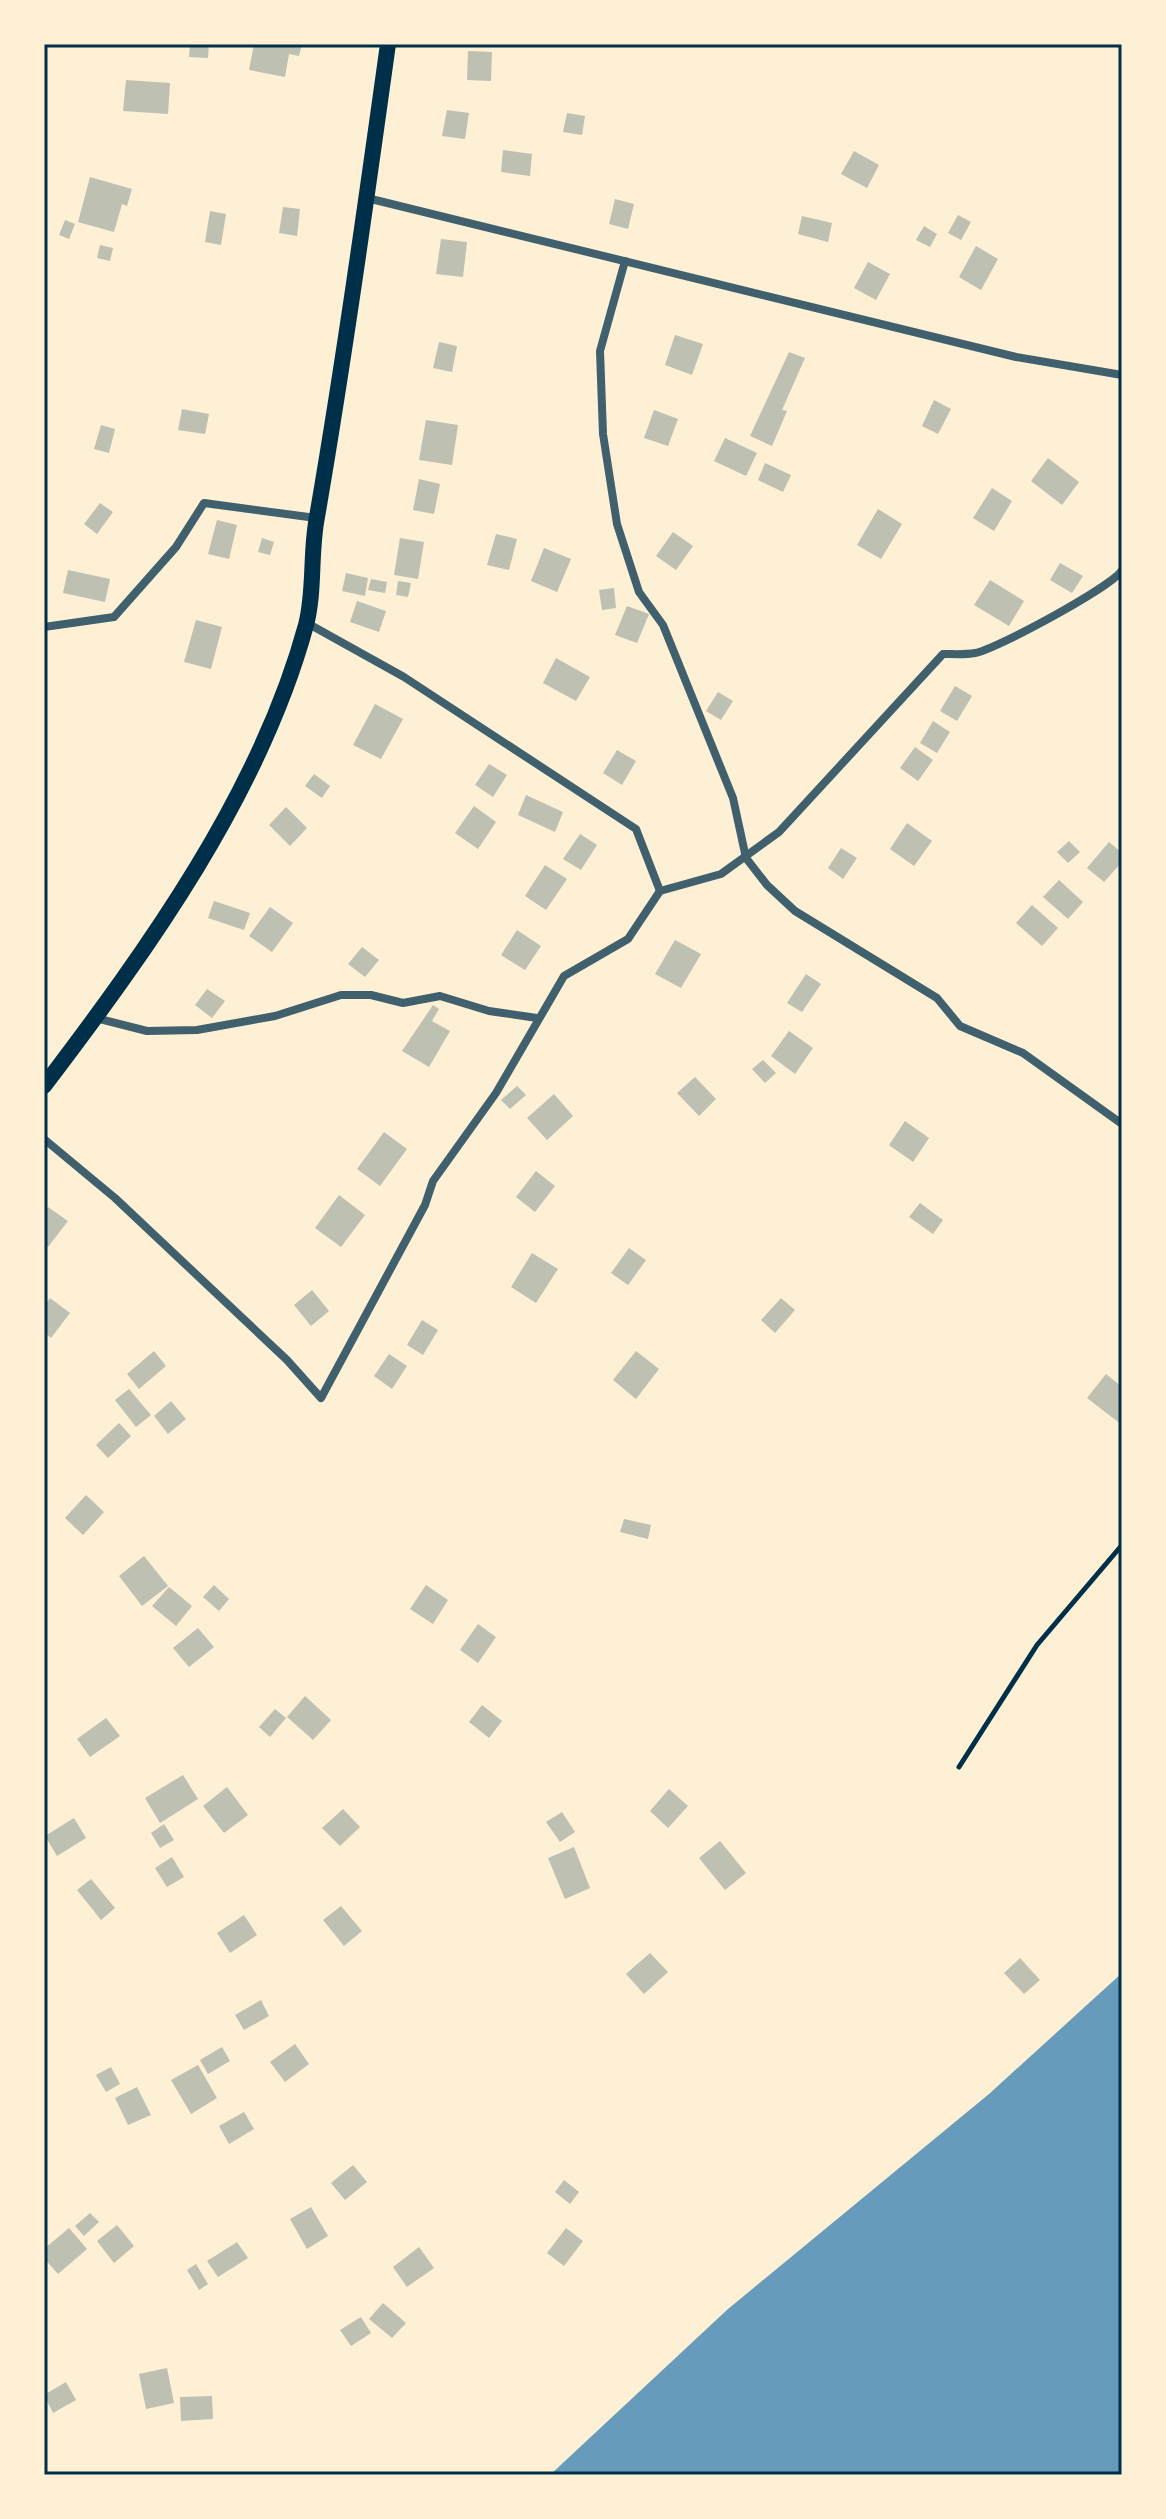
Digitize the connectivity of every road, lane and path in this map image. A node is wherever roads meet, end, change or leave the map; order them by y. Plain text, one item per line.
1 (388, 44) edge
2 (366, 197) junction
3 (625, 261) junction
4 (1122, 375) edge
5 (316, 518) junction
6 (1122, 570) edge
7 (306, 623) junction
8 (44, 627) edge
9 (746, 858) junction
10 (660, 891) junction
11 (96, 1018) junction
12 (537, 1018) junction
13 (44, 1086) edge
14 (1122, 1124) edge
15 (44, 1139) edge
16 (1122, 1545) edge
17 (959, 1767) dead end

1 - 2 main road
2 - 3 street
2 - 5 main road
3 - 4 street
3 - 9 street
5 - 7 main road
5 - 8 street
6 - 9 street
7 - 10 street
7 - 11 main road
9 - 10 street
9 - 14 street
10 - 12 street
11 - 12 street
11 - 13 main road
12 - 15 street
16 - 17 path

